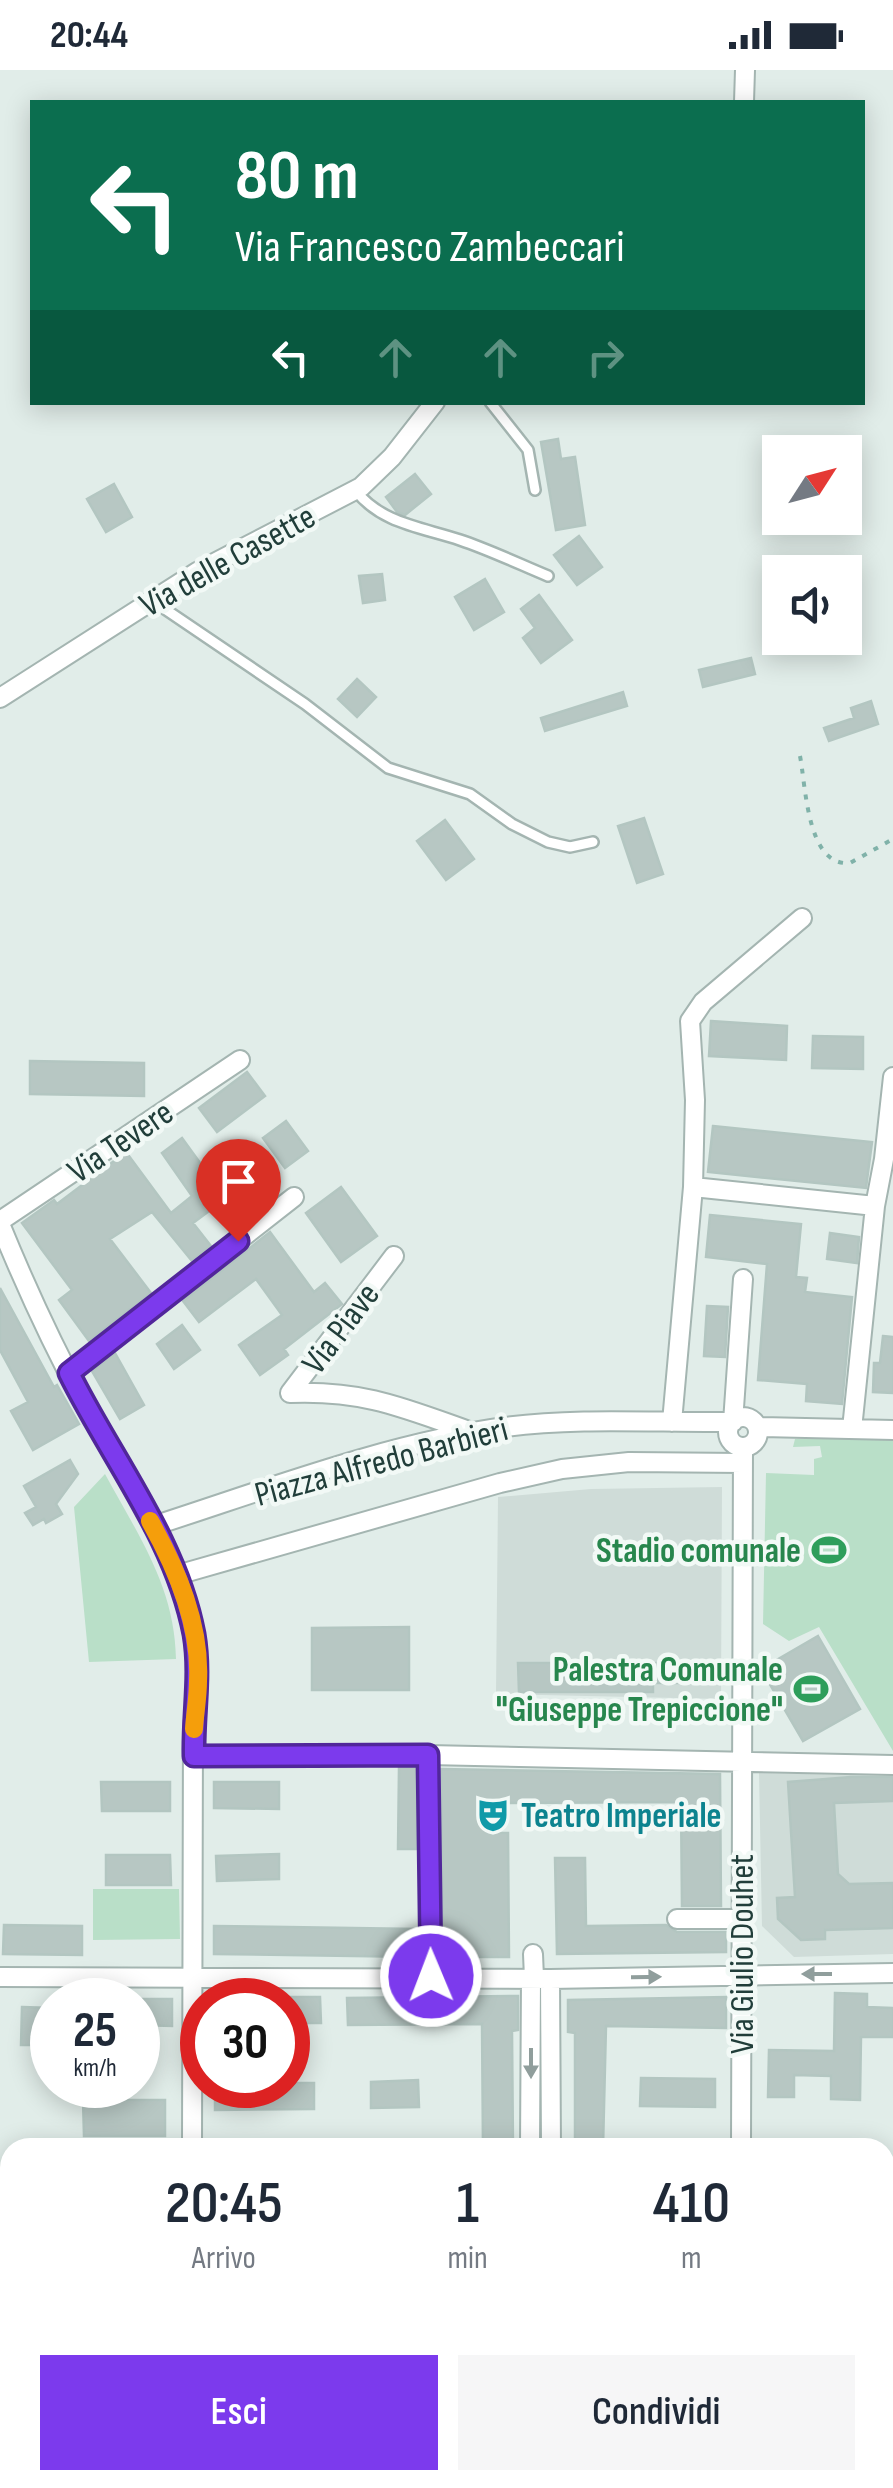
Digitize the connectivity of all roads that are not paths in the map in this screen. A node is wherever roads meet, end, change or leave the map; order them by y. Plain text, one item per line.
1 (745, 70) edge
2 (744, 100) edge
3 (433, 405) edge
4 (492, 405) edge
5 (355, 490) junction
6 (535, 490) dead end
7 (548, 576) dead end
8 (151, 599) junction
9 (0, 698) edge
10 (593, 842) dead end
11 (802, 918) dead end
12 (240, 1060) dead end
13 (893, 1077) edge
14 (889, 1159) edge
15 (693, 1187) junction
16 (294, 1197) dead end
17 (875, 1206) junction
18 (0, 1223) edge
19 (394, 1256) dead end
20 (742, 1279) dead end
21 (69, 1373) junction
22 (672, 1422) junction
23 (733, 1422) junction
24 (757, 1427) junction
25 (852, 1429) junction
26 (893, 1430) edge
27 (473, 1432) junction
28 (743, 1455) junction
29 (153, 1526) junction
30 (178, 1575) junction
31 (428, 1755) junction
32 (194, 1756) junction
33 (742, 1761) junction
34 (893, 1765) edge
35 (676, 1919) dead end
36 (741, 1919) junction
37 (533, 1954) dead end
38 (893, 1973) edge
39 (194, 1975) junction
40 (741, 1975) junction
41 (0, 1976) edge
42 (431, 1976) junction
43 (538, 1978) junction
44 (192, 2138) edge
45 (530, 2138) edge
46 (550, 2138) edge
47 (741, 2138) edge

1 - 2 street
3 - 5 street, Via delle Casette
4 - 6 lane
5 - 7 lane
5 - 8 street, Via delle Casette
8 - 9 street, Via delle Casette
8 - 10 lane
11 - 15 street
12 - 18 street, Via Tevere
13 - 14 street
14 - 17 street
15 - 17 street
15 - 22 street
16 - 21 street
17 - 25 street
18 - 21 street
19 - 27 street, Via Piave
20 - 23 street
21 - 29 street
22 - 23 street, Piazza Alfredo Barbieri
22 - 27 street, Piazza Alfredo Barbieri
23 - 24 street
23 - 28 street
24 - 25 street
24 - 28 street
25 - 26 street
27 - 29 street, Piazza Alfredo Barbieri
28 - 30 street, Piazza Alfredo Barbieri
28 - 33 street, Via Giulio Douhet
29 - 30 street
30 - 32 street
31 - 32 street
31 - 33 street
31 - 42 street
32 - 39 street
33 - 34 street
33 - 36 street, Via Giulio Douhet
35 - 36 street
36 - 40 street, Via Giulio Douhet
37 - 43 street
38 -> 40 street
39 - 41 street
39 - 42 street
39 - 44 street
43 -> 40 street
40 - 47 street, Via Giulio Douhet
42 - 43 street
43 -> 45 street
43 - 46 street

